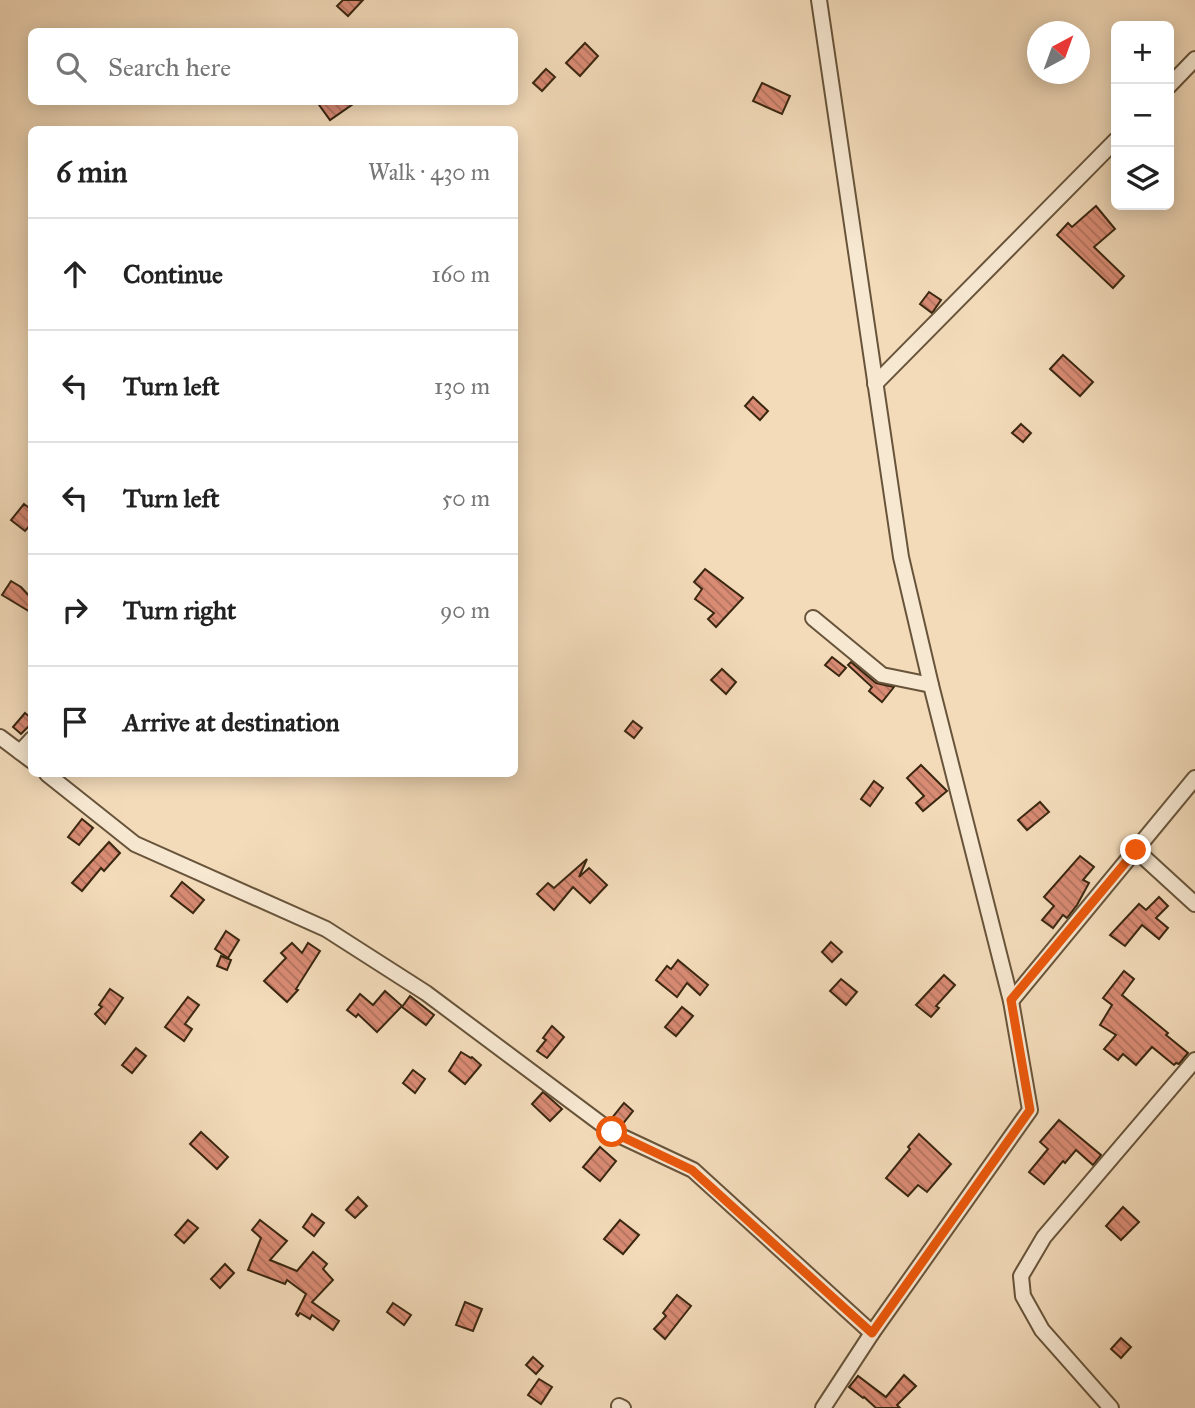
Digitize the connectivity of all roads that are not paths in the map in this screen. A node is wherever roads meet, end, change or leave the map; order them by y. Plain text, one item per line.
1 (819, 0) edge
2 (1195, 59) edge
3 (1171, 84) edge
4 (1111, 144) edge
5 (876, 384) junction
6 (813, 618) dead end
7 (931, 685) junction
8 (0, 737) edge
9 (26, 756) edge
10 (51, 777) edge
11 (1195, 778) edge
12 (1136, 850) junction
13 (1195, 904) edge
14 (1011, 1000) junction
15 (1195, 1060) edge
16 (872, 1333) junction
17 (823, 1408) edge
18 (1111, 1408) edge

1 - 5 street
2 - 3 street
4 - 5 street
5 - 7 street
6 - 7 street
7 - 14 street
8 - 9 street
10 - 16 street
11 - 12 street
12 - 13 street
12 - 14 street
14 - 16 street
15 - 18 street
16 - 17 street

